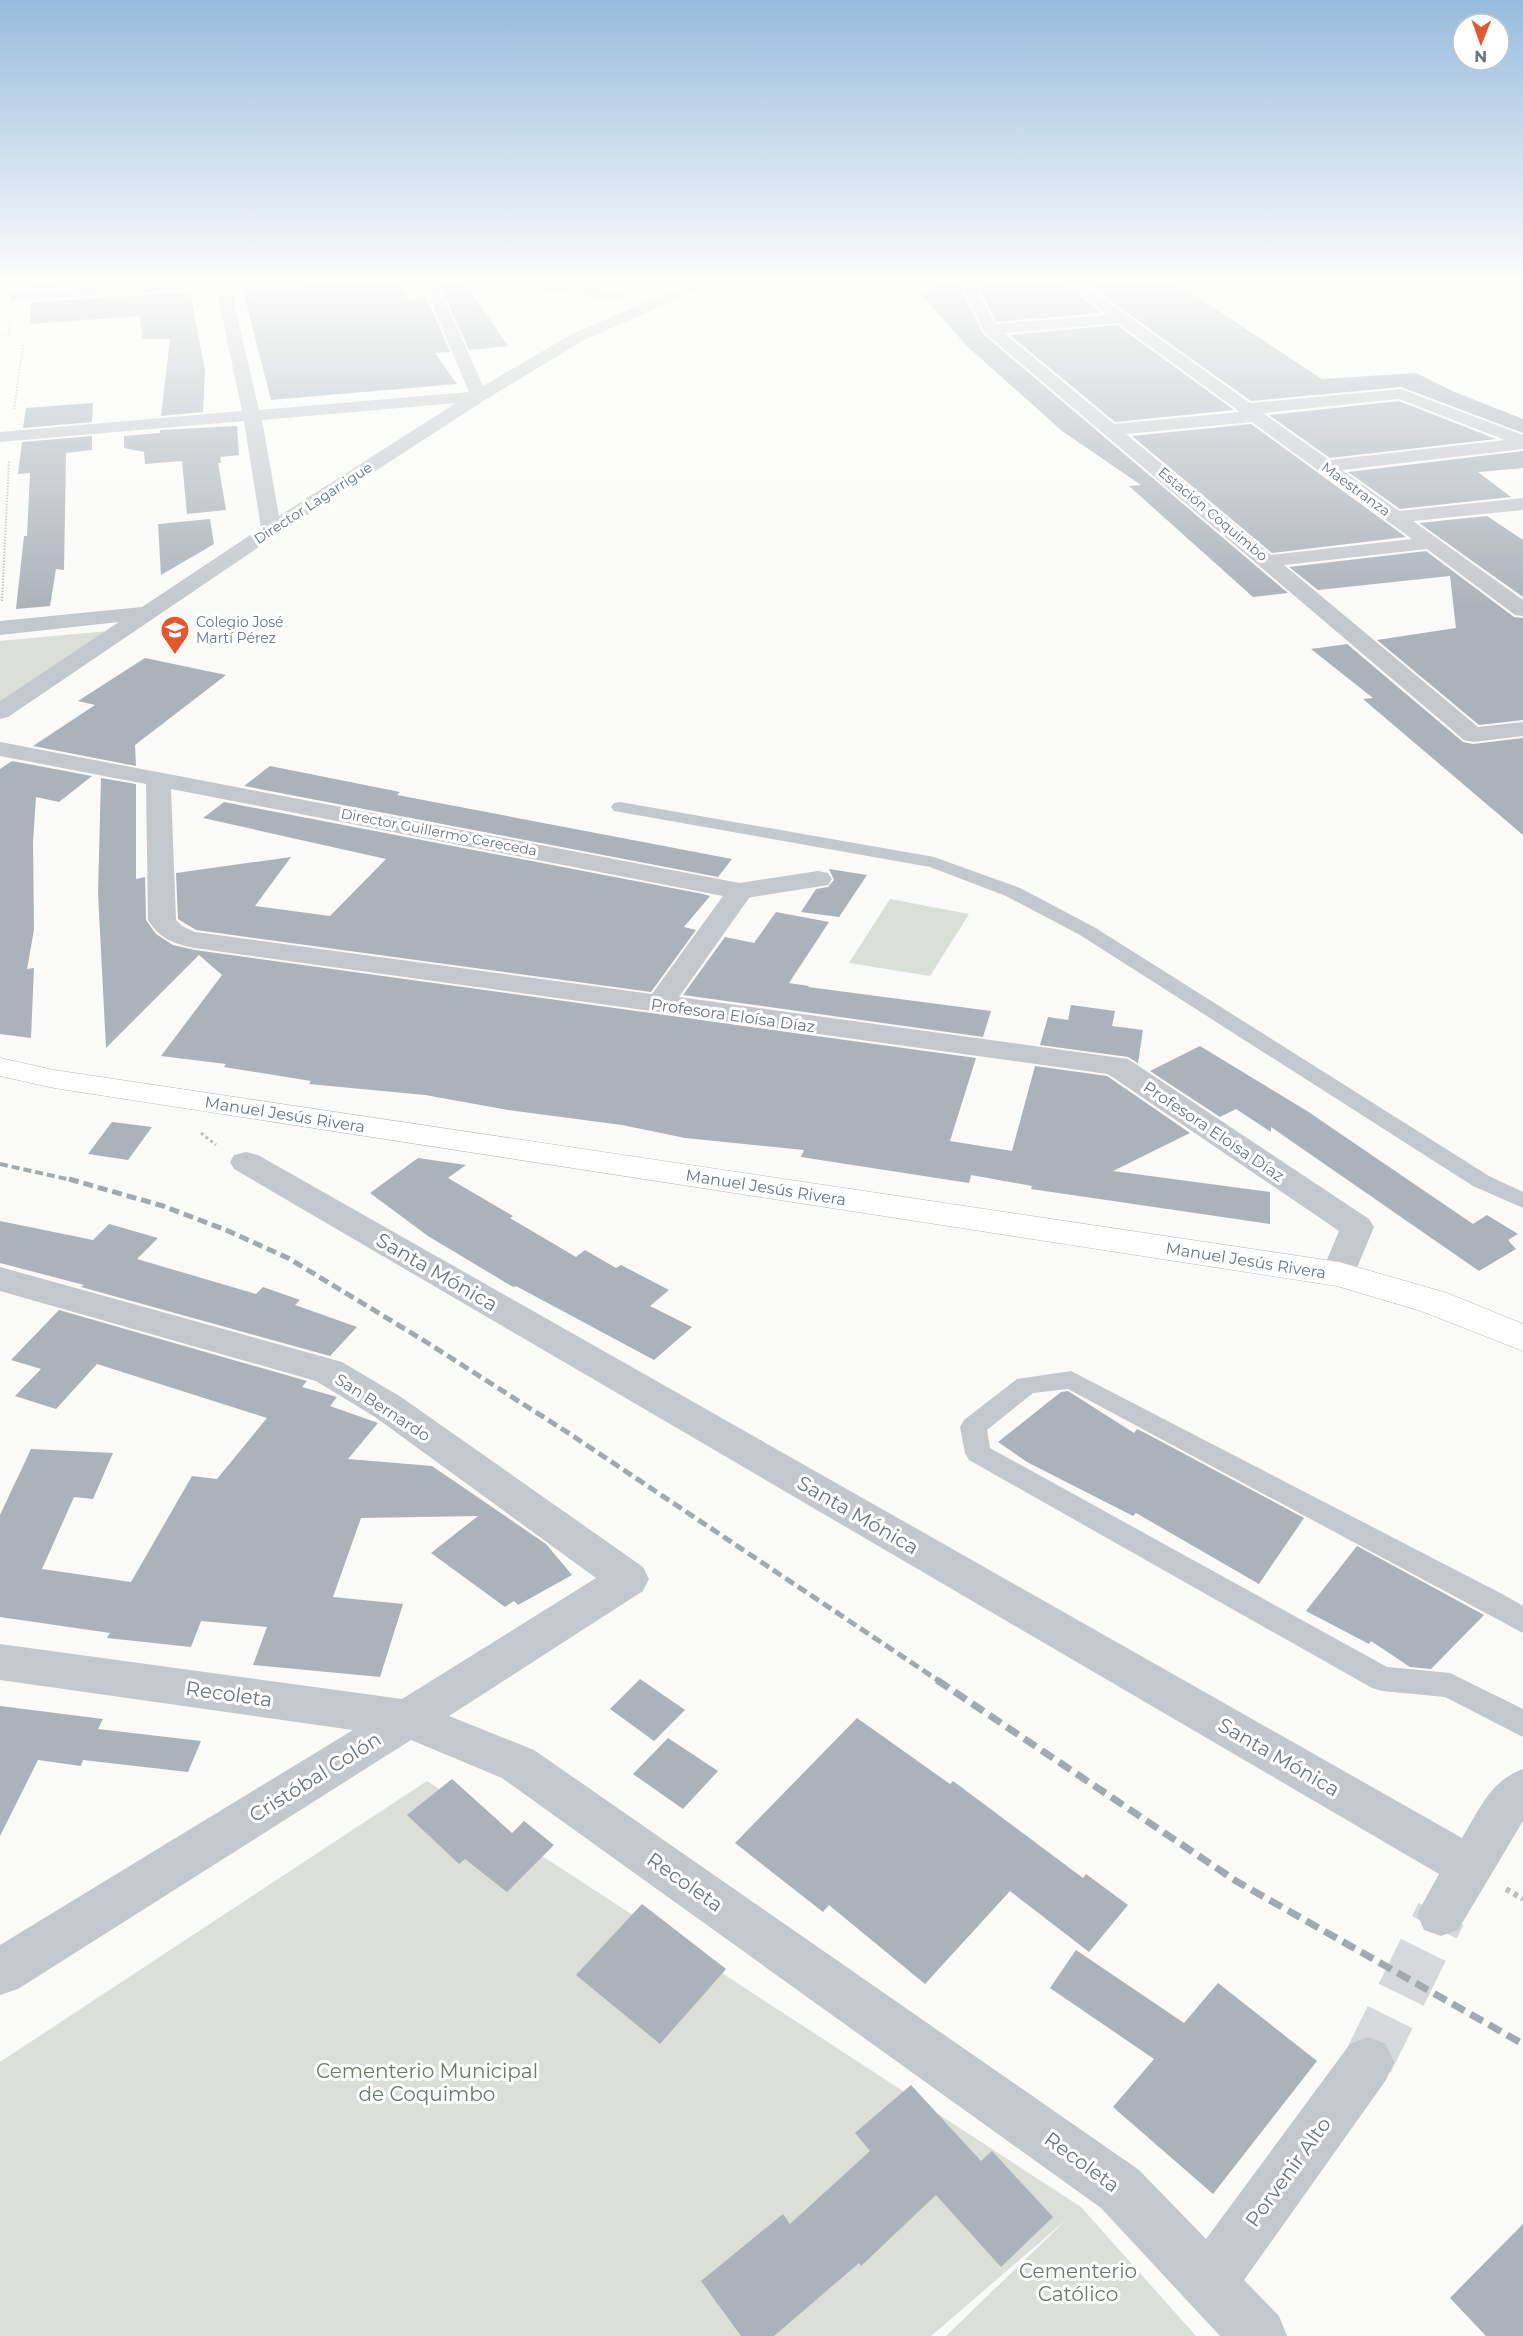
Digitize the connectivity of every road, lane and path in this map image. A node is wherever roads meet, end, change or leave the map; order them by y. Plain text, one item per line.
1 (247, 392) edge
2 (477, 392) edge
3 (486, 392) edge
4 (1066, 392) edge
5 (1224, 392) edge
6 (479, 396) junction
7 (1251, 412) junction
8 (252, 416) junction
9 (1112, 430) junction
10 (0, 437) edge
11 (1523, 443) edge
12 (1325, 466) junction
13 (1523, 504) edge
14 (1396, 517) junction
15 (271, 530) junction
16 (1430, 543) junction
17 (1268, 561) junction
18 (1523, 610) edge
19 (149, 613) junction
20 (0, 628) edge
21 (0, 712) edge
22 (1523, 729) edge
23 (0, 749) edge
24 (158, 778) junction
25 (621, 807) dead end
26 (818, 879) dead end
27 (740, 891) junction
28 (659, 1005) junction
29 (0, 1067) edge
30 (246, 1162) dead end
31 (1523, 1201) edge
32 (1339, 1274) junction
33 (0, 1279) edge
34 (1523, 1338) edge
35 (628, 1579) joint
36 (1523, 1622) edge
37 (0, 1662) edge
38 (408, 1719) junction
39 (1523, 1724) edge
40 (1523, 1789) edge
41 (1470, 1867) junction
42 (1441, 1914) tunnel mouth
43 (0, 1972) edge
44 (1368, 2062) tunnel mouth
45 (1208, 2283) junction
46 (1259, 2336) edge

1 - 8 street
2 - 6 street
3 - 6 street, Director Lagarrigue
4 - 9 street, Estación Coquimbo
5 - 7 street, Maestranza
6 - 8 street
6 - 15 street, Director Lagarrigue
7 - 9 street
7 - 11 street
7 - 12 street, Maestranza
8 - 10 street
8 - 15 street
9 - 17 street, Estación Coquimbo
11 - 12 street
12 - 14 street, Maestranza
13 - 14 street
14 - 16 street, Maestranza
15 - 19 street, Director Lagarrigue
16 - 17 street
16 - 18 street, Maestranza
17 - 22 street, Estación Coquimbo
19 - 20 street
19 - 21 street, Director Lagarrigue
23 - 24 street, Director Guillermo Cereceda
24 - 27 street, Director Guillermo Cereceda
24 - 28 street, Profesora Eloísa Díaz
25 - 31 lane
26 - 27 street, Director Guillermo Cereceda
27 - 28 street
28 - 32 street, Profesora Eloísa Díaz
29 - 32 main road, Manuel Jesús Rivera
30 - 41 street, Santa Mónica
32 - 34 main road, Manuel Jesús Rivera
33 - 35 street, San Bernardo
35 - 38 street, Cristóbal Colón
36 - 39 lane
37 - 38 street, Recoleta
38 - 43 street, Cristóbal Colón
38 - 45 street, Recoleta
40 - 41 street
41 - 42 street
44 - 45 street, Porvenir Alto
45 - 46 street, Recoleta

